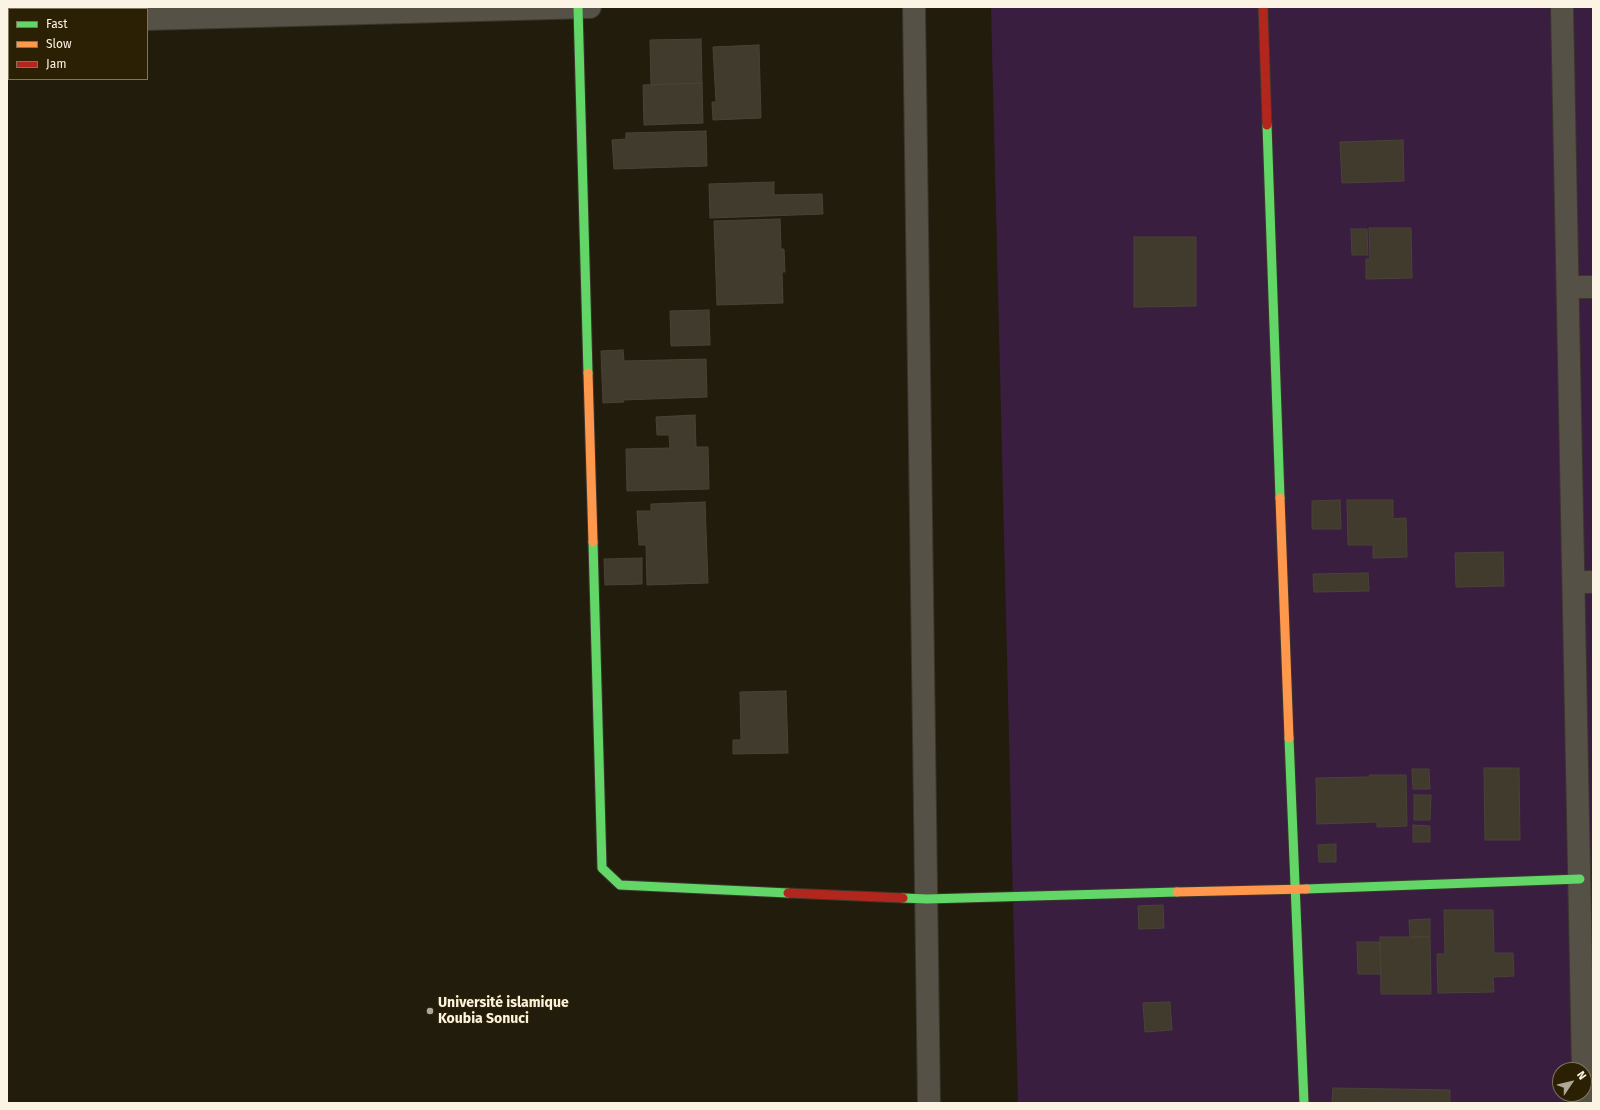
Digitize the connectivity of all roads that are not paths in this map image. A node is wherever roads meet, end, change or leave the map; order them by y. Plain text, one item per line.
1 (578, 7) edge
2 (590, 7) edge
3 (914, 7) edge
4 (1262, 7) edge
5 (1562, 7) edge
6 (148, 18) edge
7 (1568, 287) junction
8 (1593, 287) edge
9 (1583, 582) edge
10 (1580, 879) junction
11 (1294, 889) junction
12 (926, 899) junction
13 (1583, 1062) edge
14 (929, 1103) edge
15 (1304, 1103) edge

1 - 2 street
1 - 6 street
1 - 12 street
3 - 12 street
4 - 11 street
5 - 7 street
7 - 8 street
7 - 9 street
9 - 10 street
10 - 11 street
10 - 13 street
11 - 12 street
11 - 15 street
12 - 14 street

